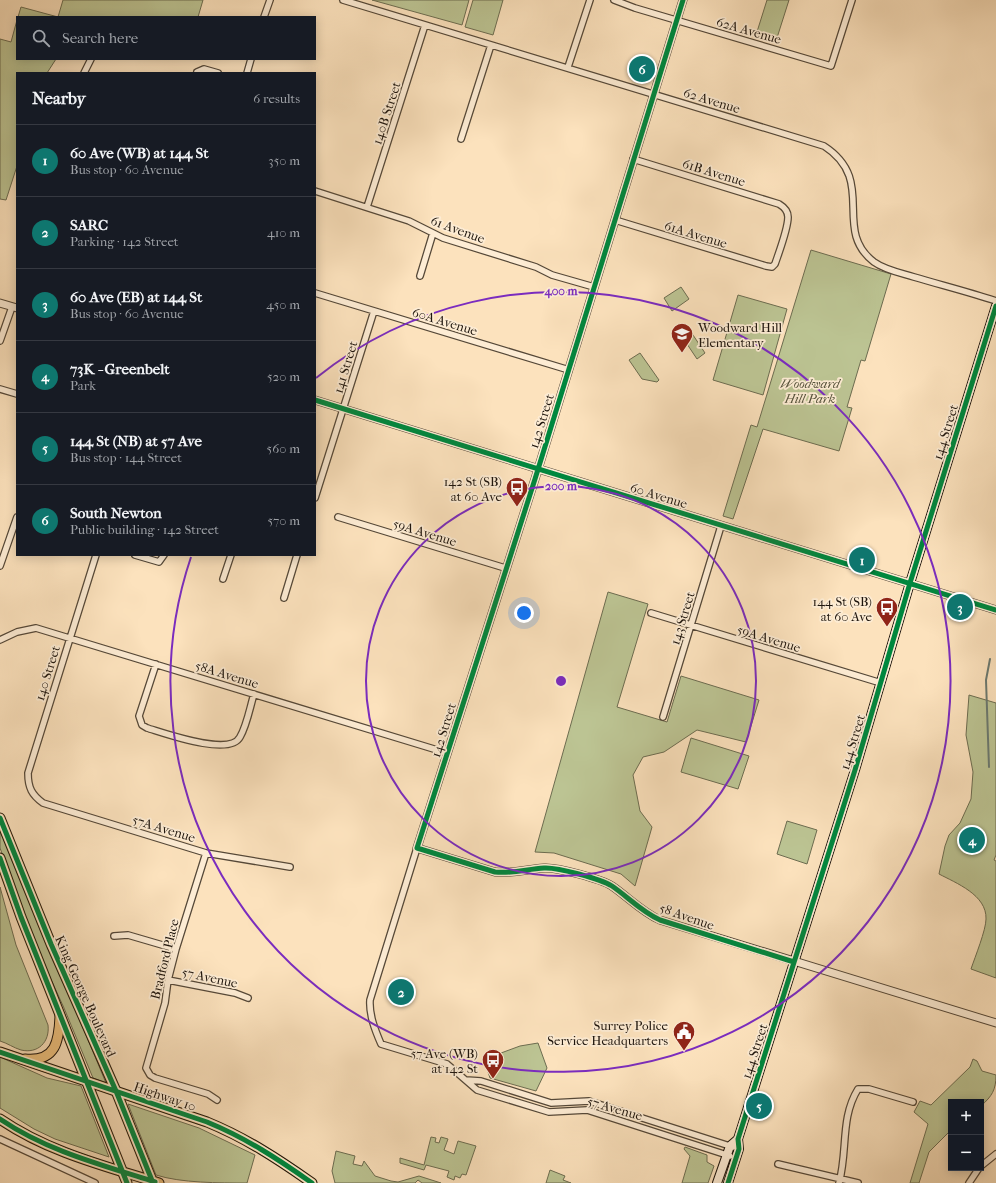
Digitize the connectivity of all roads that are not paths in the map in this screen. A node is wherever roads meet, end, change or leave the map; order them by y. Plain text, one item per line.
1 (270, 0) edge
2 (343, 0) edge
3 (590, 0) edge
4 (614, 0) edge
5 (683, 0) edge
6 (852, 0) edge
7 (264, 16) edge
8 (677, 20) junction
9 (425, 25) junction
10 (491, 45) junction
11 (90, 60) edge
12 (251, 60) edge
13 (568, 67) junction
14 (84, 72) edge
15 (197, 72) edge
16 (214, 72) edge
17 (247, 72) edge
18 (654, 93) junction
19 (461, 139) dead end
20 (633, 159) junction
21 (316, 191) edge
22 (367, 207) junction
23 (615, 220) junction
24 (433, 232) junction
25 (772, 266) joint
26 (420, 276) dead end
27 (594, 287) junction
28 (316, 293) edge
29 (996, 301) edge
30 (0, 303) edge
31 (996, 306) edge
32 (14, 308) edge
33 (374, 311) junction
34 (0, 342) edge
35 (569, 370) junction
36 (0, 389) edge
37 (16, 394) edge
38 (316, 400) edge
39 (343, 409) junction
40 (538, 469) junction
41 (316, 495) edge
42 (338, 517) dead end
43 (16, 520) edge
44 (721, 526) junction
45 (96, 556) edge
46 (139, 556) edge
47 (163, 556) edge
48 (231, 556) edge
49 (297, 556) edge
50 (0, 566) edge
51 (505, 568) junction
52 (224, 579) dead end
53 (910, 583) junction
54 (284, 598) dead end
55 (996, 610) edge
56 (651, 613) dead end
57 (691, 626) junction
58 (70, 638) junction
59 (0, 640) edge
60 (156, 664) junction
61 (881, 683) junction
62 (254, 694) junction
63 (663, 716) dead end
64 (447, 753) junction
65 (34, 797) joint
66 (0, 818) edge
67 (417, 848) junction
68 (206, 853) junction
69 (0, 858) edge
70 (290, 867) dead end
71 (114, 936) dead end
72 (176, 949) junction
73 (794, 962) junction
74 (168, 980) junction
75 (248, 998) dead end
76 (60, 1016) junction
77 (996, 1023) edge
78 (381, 1044) joint
79 (0, 1052) edge
80 (16, 1058) junction
81 (466, 1080) junction
82 (86, 1082) junction
83 (116, 1091) junction
84 (217, 1100) dead end
85 (913, 1102) dead end
86 (0, 1119) edge
87 (0, 1139) edge
88 (738, 1139) junction
89 (730, 1146) junction
90 (739, 1149) junction
91 (996, 1154) edge
92 (727, 1155) junction
93 (736, 1158) junction
94 (778, 1164) dead end
95 (984, 1164) edge
96 (977, 1171) edge
97 (123, 1172) junction
98 (839, 1180) edge
99 (155, 1182) edge
100 (95, 1183) edge
101 (127, 1183) edge
102 (312, 1183) edge
103 (717, 1183) edge
104 (728, 1183) edge
105 (858, 1183) edge
106 (969, 1183) edge

1 - 7 street
2 - 9 street, 62 Avenue
3 - 13 street
4 - 8 street, 62A Avenue
5 - 8 street, 142 Street
6 - 8 street, 62A Avenue
8 - 18 street, 142 Street
9 - 10 street, 62 Avenue
9 - 22 street, 140B Street
10 - 13 street, 62 Avenue
10 - 19 street
11 - 14 street
12 - 17 street
13 - 18 street, 62 Avenue
15 - 16 street
18 - 20 street, 142 Street
18 - 29 street, 62 Avenue
20 - 23 street, 142 Street
20 - 25 street, 61B Avenue
21 - 22 street, 61 Avenue
22 - 24 street, 61 Avenue
23 - 25 street, 61A Avenue
23 - 27 street, 142 Street
24 - 26 street
24 - 27 street, 61 Avenue
27 - 35 street, 142 Street
28 - 33 street, 60A Avenue
30 - 32 street
31 - 53 main road, 144 Street
32 - 34 street
33 - 35 street, 60A Avenue
33 - 39 street, 141 Street
35 - 40 street, 142 Street
36 - 37 street
38 - 39 street, 60 Avenue
39 - 40 street, 60 Avenue
39 - 41 street, 141 Street
40 - 44 street, 60 Avenue
40 - 51 street, 142 Street
42 - 51 street, 59A Avenue
43 - 50 street
44 - 53 street, 60 Avenue
44 - 57 street, 143 Street
45 - 58 street, 140 Street
46 - 47 street
48 - 52 street
49 - 54 street
51 - 64 street, 142 Street
53 - 55 street, 60 Avenue
53 - 61 main road, 144 Street
56 - 57 street, 59A Avenue
57 - 61 street, 59A Avenue
57 - 63 street, 143 Street
58 - 59 street, 58A Avenue
58 - 60 street, 58A Avenue
58 - 65 street, 140 Street
60 - 62 street, 58A Avenue
60 - 62 street
61 - 73 main road, 144 Street
62 - 64 street, 58A Avenue
64 - 67 street, 142 Street
65 - 68 street, 57A Avenue
66 - 83 main road, King George Boulevard
67 - 73 street, 58 Avenue
67 - 78 street, 142 Street
68 - 70 street, 57A Avenue
68 - 72 street, Bradford Place
69 - 76 main road
71 - 72 street
72 - 74 street, Bradford Place
73 - 77 street, 58 Avenue
73 - 88 main road, 144 Street
74 - 75 street, 57 Avenue
74 - 84 street, Bradford Place
76 - 80 main road
76 - 82 main road
78 - 81 street, 57 Avenue
79 - 80 main road, Highway 10
80 - 82 main road, Highway 10
81 - 89 street, 57 Avenue
81 - 92 street, 57 Avenue
82 - 83 main road, Highway 10
82 - 97 main road
83 - 99 main road, King George Boulevard
83 - 102 main road, Highway 10
85 - 98 street
86 - 97 main road
87 - 100 street
88 - 89 main road
88 - 90 main road, 144 Street
89 - 90 street, 57 Avenue
89 - 92 main road
90 - 93 main road, 144 Street
91 - 95 street
92 - 93 street, 57 Avenue
92 - 103 main road
93 - 104 main road, 144 Street
94 - 98 street
96 - 106 street
97 - 99 main road
97 - 101 main road
98 - 105 street

